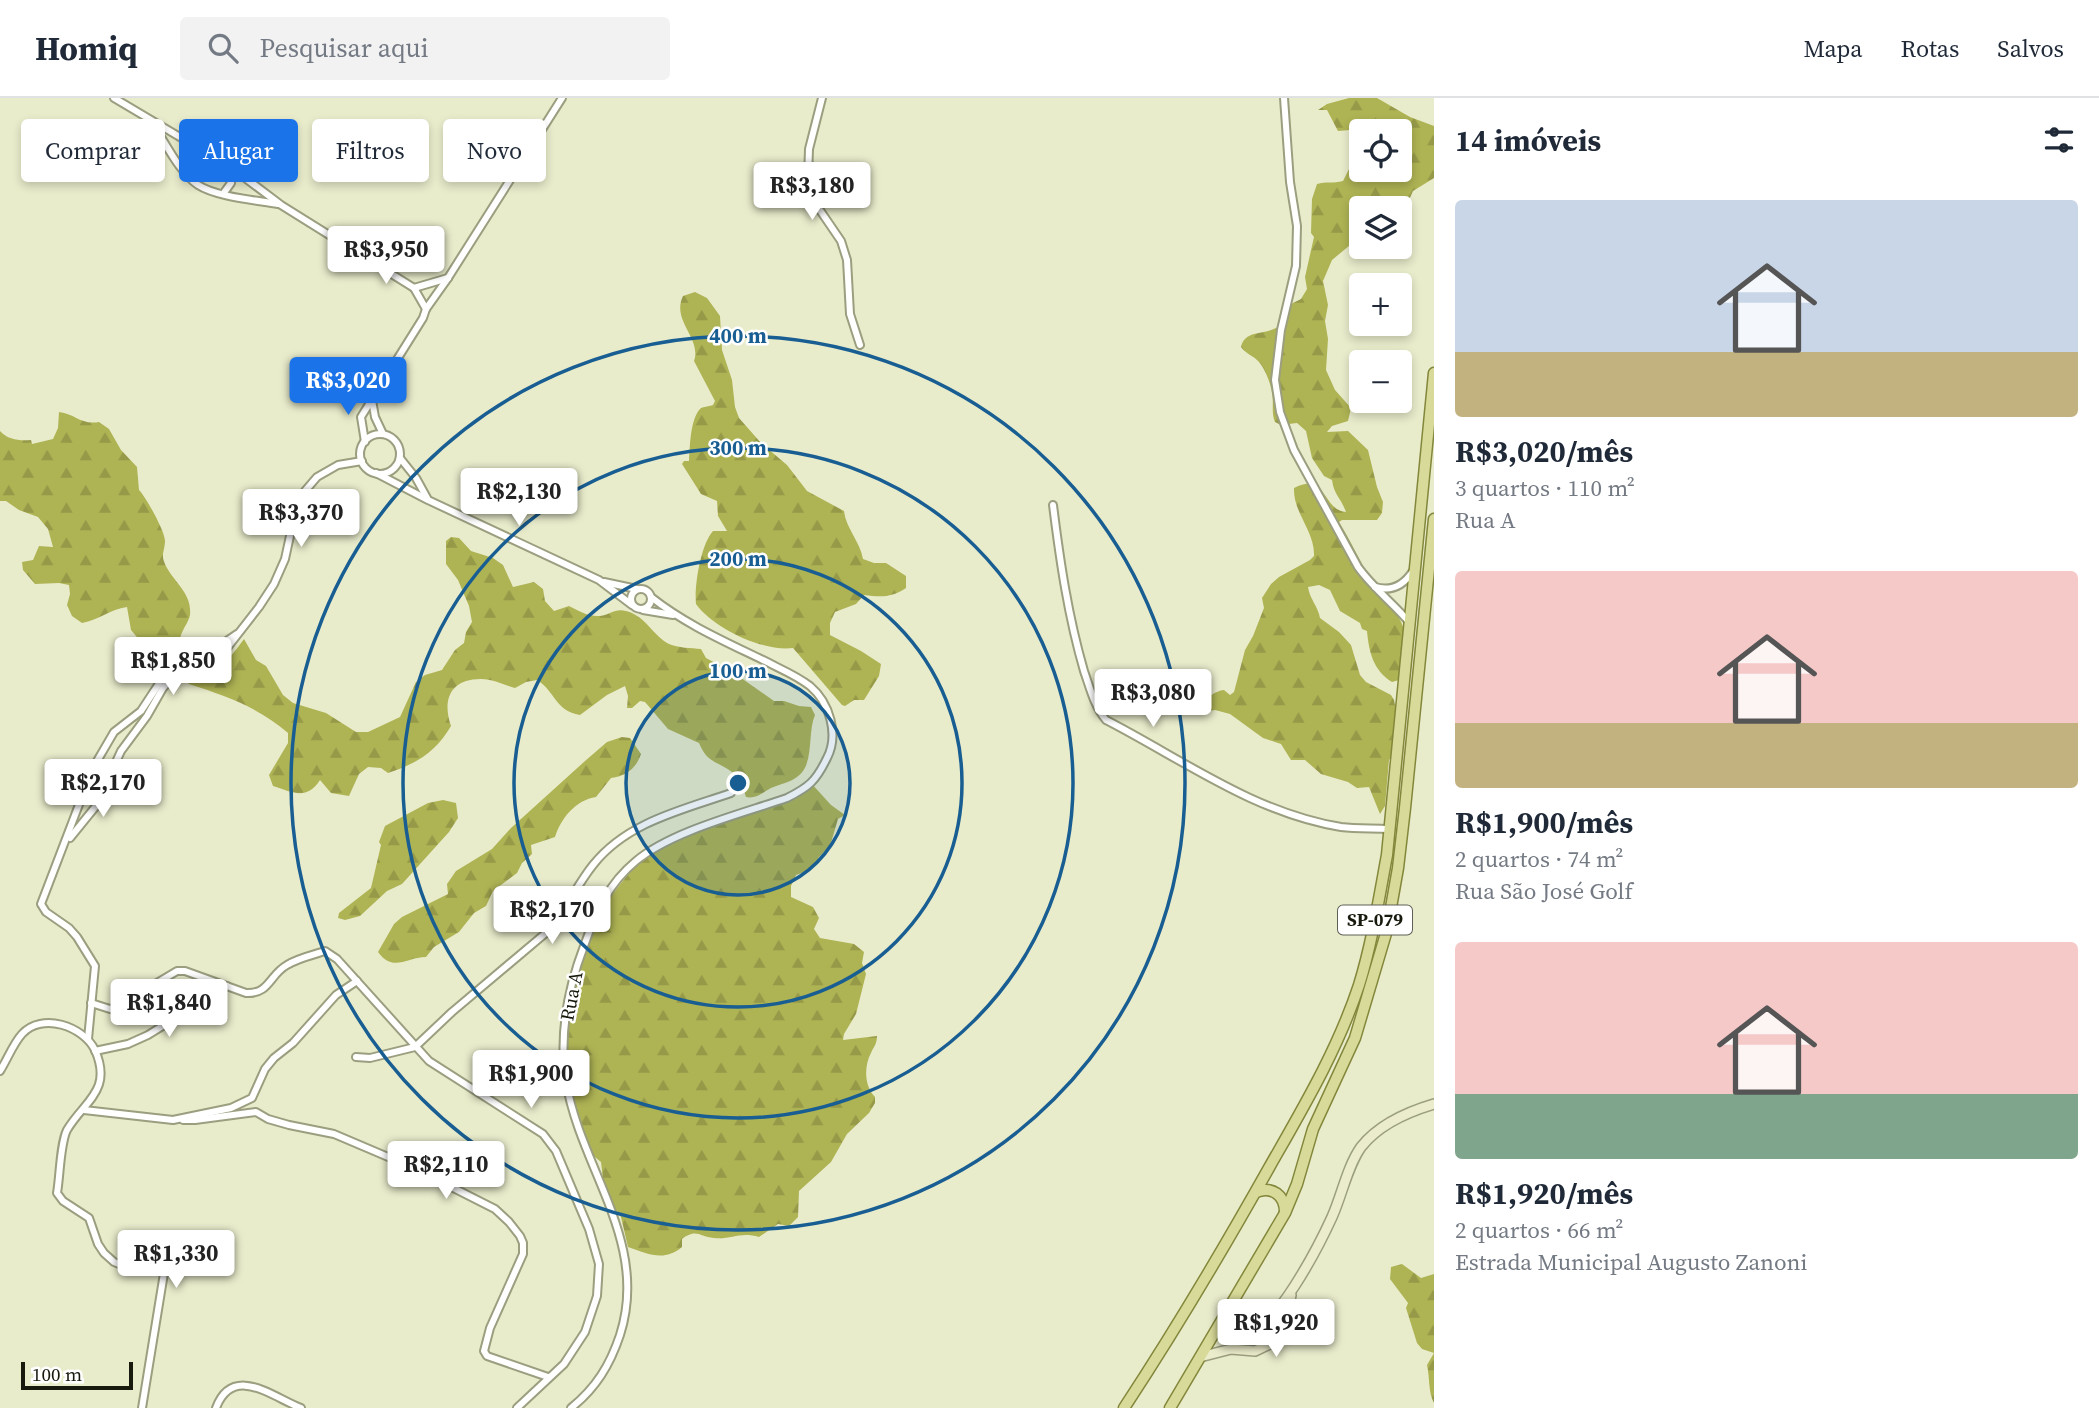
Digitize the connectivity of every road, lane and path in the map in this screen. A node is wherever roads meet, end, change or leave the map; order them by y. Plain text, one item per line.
1 (114, 98) edge
2 (562, 98) edge
3 (822, 98) edge
4 (1283, 98) edge
5 (148, 119) edge
6 (165, 143) edge
7 (179, 164) edge
8 (195, 182) edge
9 (231, 182) edge
10 (251, 182) edge
11 (223, 194) junction
12 (281, 205) junction
13 (448, 278) junction
14 (414, 288) junction
15 (426, 309) junction
16 (860, 345) dead end
17 (1434, 373) edge
18 (372, 400) junction
19 (383, 434) junction
20 (365, 442) junction
21 (400, 458) junction
22 (362, 461) junction
23 (376, 473) junction
24 (428, 500) junction
25 (1053, 505) dead end
26 (1434, 519) edge
27 (1416, 562) junction
28 (599, 580) junction
29 (1374, 586) junction
30 (637, 589) junction
31 (1429, 592) edge
32 (651, 597) junction
33 (632, 605) junction
34 (642, 609) junction
35 (675, 616) junction
36 (1409, 623) junction
37 (237, 634) junction
38 (93, 768) junction
39 (110, 776) junction
40 (731, 793) dead end
41 (1390, 829) junction
42 (66, 842) junction
43 (357, 981) junction
44 (229, 987) junction
45 (91, 1003) junction
46 (88, 1039) junction
47 (415, 1047) junction
48 (95, 1051) junction
49 (356, 1057) dead end
50 (0, 1071) edge
51 (251, 1098) junction
52 (1434, 1098) edge
53 (1434, 1104) edge
54 (1422, 1107) junction
55 (84, 1110) junction
56 (256, 1112) junction
57 (183, 1120) junction
58 (1256, 1192) junction
59 (1285, 1213) junction
60 (1291, 1293) junction
61 (1228, 1309) junction
62 (1199, 1357) junction
63 (548, 1377) junction
64 (1125, 1407) edge
65 (142, 1408) edge
66 (216, 1408) edge
67 (301, 1408) edge
68 (517, 1408) edge
69 (571, 1408) edge
70 (1170, 1408) edge

1 - 5 street
2 - 13 street
3 - 16 street
4 - 29 street
6 - 7 street
8 - 11 street
9 - 11 street
10 - 12 street
11 - 12 street
12 - 14 street
13 - 14 street
13 - 15 street
14 - 15 street
15 - 18 street
17 - 27 main road, SP-079
18 - 19 street
18 - 20 street
19 - 20 street
19 - 21 street
20 - 22 street
21 - 23 street
21 - 24 street
22 - 23 street
22 - 37 street
23 - 24 street, Rua A
24 - 28 street, Rua A
25 - 41 street
26 - 31 main road, SP-079
27 - 29 street
27 - 36 main road, SP-079
28 - 30 street, Rua A
28 - 33 street, Rua A
29 - 36 street
30 - 32 street, Rua A
30 - 33 street
31 - 59 main road, SP-079
32 - 34 street
32 - 35 street, Rua A
33 - 34 street, Rua A
34 - 35 street, Rua A
35 - 69 street, Rua A
36 - 41 main road, SP-079
37 - 38 street
37 - 39 street
38 - 39 street
38 - 42 street
39 - 42 street
40 - 47 street
41 - 58 main road, SP-079
42 - 45 street
43 - 44 street
43 - 47 street
43 - 51 street
44 - 45 street
44 - 48 street
45 - 46 street
46 - 48 street
46 - 50 street
47 - 49 street
47 - 63 street
48 - 55 street
51 - 56 street
51 - 57 street
52 - 54 street
53 - 54 street
54 - 60 street
55 - 57 street
55 - 65 street
56 - 57 street
56 - 63 street
58 - 59 main road
58 - 64 main road, SP-079
59 - 61 main road, SP-079
60 - 61 street
60 - 62 street
61 - 62 main road, SP-079
62 - 70 main road, SP-079
63 - 68 street
66 - 67 street

